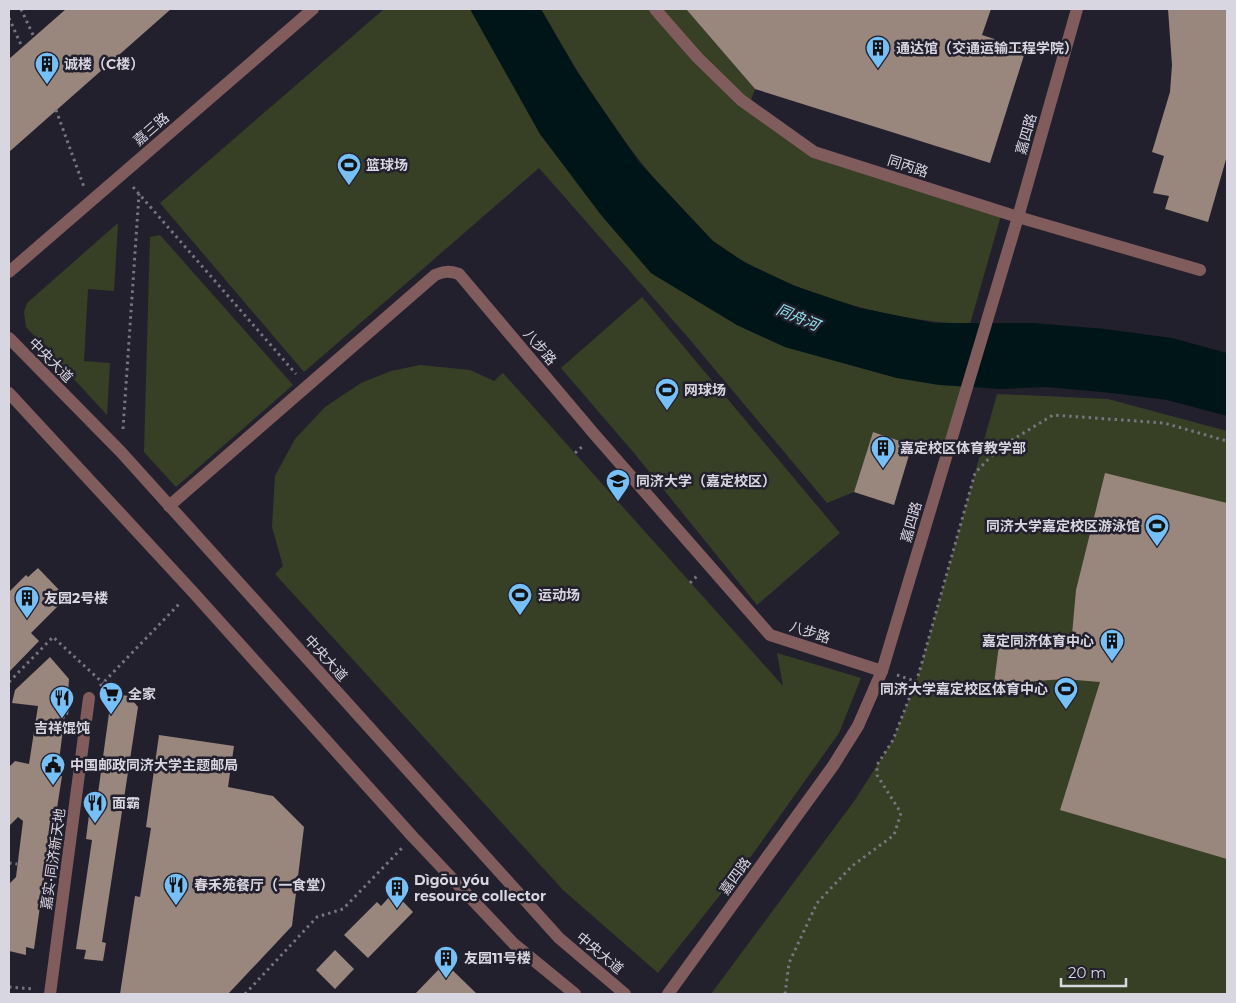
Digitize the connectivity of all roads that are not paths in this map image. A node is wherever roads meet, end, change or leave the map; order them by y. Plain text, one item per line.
1 (313, 9) edge
2 (654, 9) edge
3 (1077, 9) edge
4 (1018, 217) junction
5 (1200, 270) dead end
6 (9, 272) edge
7 (9, 338) edge
8 (9, 393) edge
9 (169, 506) junction
10 (882, 671) junction
11 (89, 698) road end
12 (50, 994) edge
13 (575, 994) edge
14 (625, 994) edge
15 (668, 994) edge

1 - 6 street, 嘉三路
2 - 4 street, 同丙路
3 - 4 street, 嘉四路
4 - 5 street, 同丙路
4 - 10 street, 嘉四路
7 - 9 street, 中央大道
8 - 13 street
9 - 10 street, 八步路
9 - 14 street, 中央大道
10 - 15 street, 嘉四路
11 - 12 street, 嘉实•同济新天地

